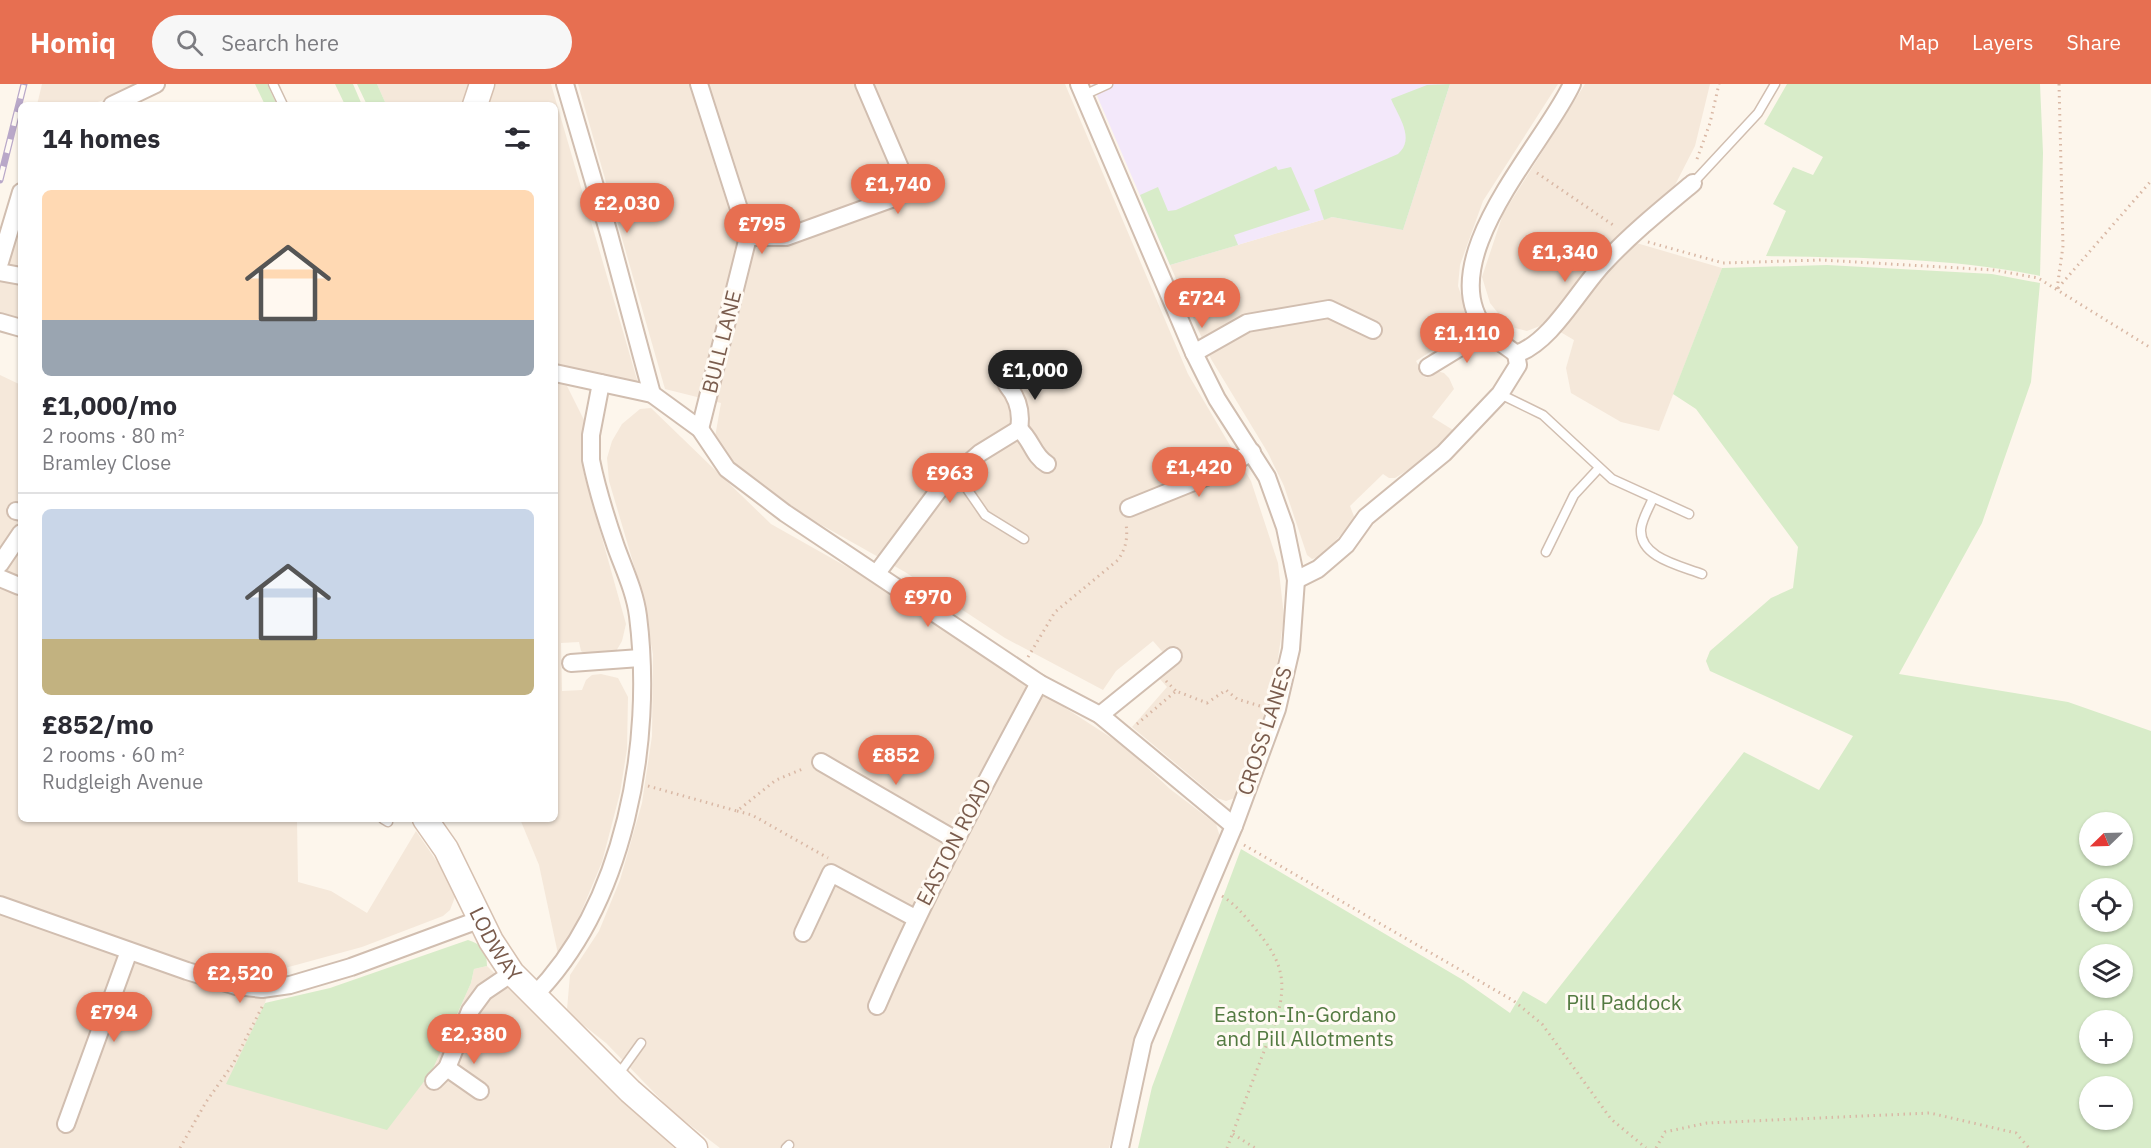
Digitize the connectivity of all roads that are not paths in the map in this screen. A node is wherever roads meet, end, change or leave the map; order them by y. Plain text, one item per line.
1 (273, 84) edge
2 (482, 84) edge
3 (565, 84) edge
4 (699, 84) edge
5 (864, 84) edge
6 (1108, 84) edge
7 (1572, 84) edge
8 (1775, 84) edge
9 (148, 86) edge
10 (1081, 89) edge
11 (118, 102) edge
12 (282, 102) edge
13 (476, 102) edge
14 (1693, 175) joint
15 (18, 202) edge
16 (748, 237) junction
17 (0, 262) edge
18 (0, 272) edge
19 (18, 275) edge
20 (0, 322) edge
21 (18, 327) edge
22 (1373, 330) dead end
23 (1487, 331) junction
24 (1194, 353) junction
25 (1516, 354) junction
26 (1428, 367) dead end
27 (558, 374) edge
28 (601, 383) junction
29 (1007, 385) dead end
30 (652, 394) junction
31 (1500, 394) junction
32 (700, 429) junction
33 (1019, 429) junction
34 (1252, 452) junction
35 (1047, 464) dead end
36 (1599, 468) junction
37 (956, 473) junction
38 (1653, 498) junction
39 (1129, 508) road end
40 (1689, 514) dead end
41 (18, 537) edge
42 (1024, 538) dead end
43 (1546, 552) dead end
44 (0, 564) edge
45 (877, 573) junction
46 (1702, 574) dead end
47 (0, 578) edge
48 (1296, 580) junction
49 (18, 586) edge
50 (1173, 656) dead end
51 (640, 658) junction
52 (571, 663) dead end
53 (1039, 683) junction
54 (1100, 715) junction
55 (821, 762) road end
56 (427, 822) edge
57 (1231, 831) junction
58 (954, 839) junction
59 (0, 904) edge
60 (915, 918) junction
61 (481, 919) junction
62 (803, 933) dead end
63 (129, 951) junction
64 (512, 973) junction
65 (533, 997) junction
66 (877, 1006) dead end
67 (641, 1043) dead end
68 (447, 1068) junction
69 (616, 1077) junction
70 (434, 1082) dead end
71 (480, 1091) dead end
72 (66, 1124) dead end
73 (694, 1148) edge
74 (1120, 1148) edge

1 - 12 lane
2 - 13 street
3 - 30 street
4 - 16 street
5 - 16 street
6 - 10 lane
7 - 23 street
8 - 14 lane
9 - 11 street
10 - 24 street, CROSS LANES
14 - 25 street
15 - 17 street
16 - 32 street, BULL LANE
18 - 19 street
20 - 21 street
22 - 24 street
23 - 25 street
23 - 26 street
24 - 34 street, CROSS LANES
25 - 31 street
27 - 28 street
28 - 30 street
28 - 51 street
29 - 33 street
30 - 32 street
31 - 36 lane
31 - 48 street
32 - 45 street
33 - 35 street
33 - 37 street
34 - 39 street
34 - 48 street, CROSS LANES
36 - 38 lane
36 - 43 lane
37 - 42 lane
37 - 45 street
38 - 40 lane
38 - 46 lane
41 - 44 street
45 - 53 street
47 - 49 street
48 - 57 street, CROSS LANES
50 - 54 street
51 - 52 street
51 - 65 street
53 - 54 street
53 - 58 street, EASTON ROAD
54 - 57 street
55 - 58 street
56 - 61 street, LODWAY
57 - 74 street, CROSS LANES
58 - 60 street, EASTON ROAD
59 - 63 street
60 - 62 street
60 - 66 street, EASTON ROAD
61 - 63 street
61 - 64 street, LODWAY
63 - 72 street
64 - 65 street, LODWAY
64 - 68 street
65 - 69 street, LODWAY
67 - 69 lane
68 - 70 street
68 - 71 street
69 - 73 street, LODWAY

